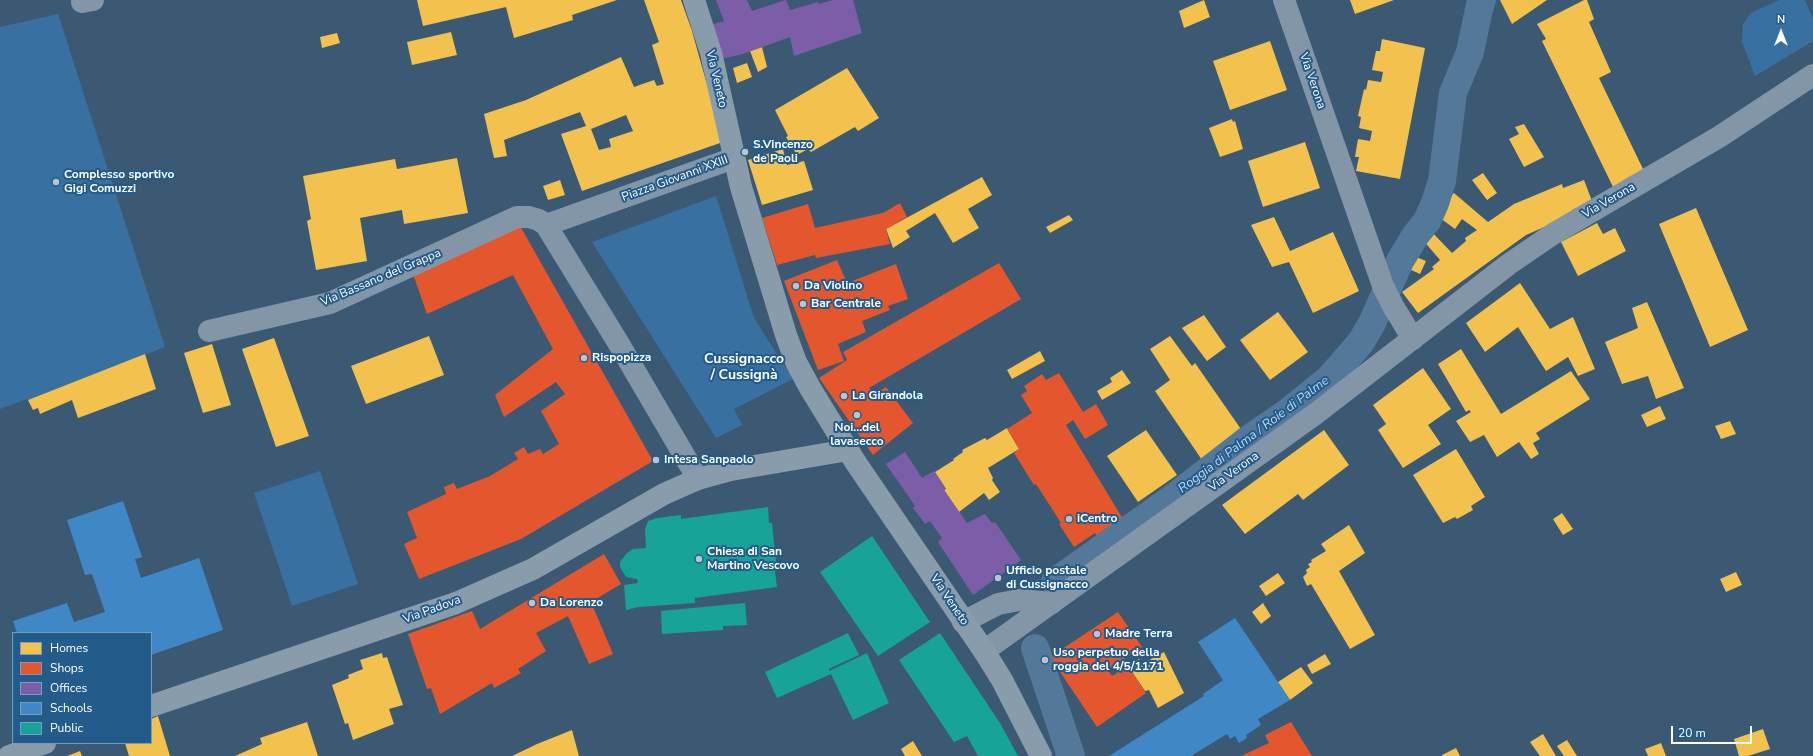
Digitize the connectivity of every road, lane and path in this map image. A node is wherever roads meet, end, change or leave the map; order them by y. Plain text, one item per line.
1 (694, 0) edge
2 (1284, 0) edge
3 (1813, 75) edge
4 (734, 158) junction
5 (546, 225) junction
6 (209, 331) dead end
7 (1414, 339) junction
8 (848, 450) junction
9 (698, 479) junction
10 (1052, 603) junction
11 (963, 622) junction
12 (984, 651) junction
13 (152, 706) edge
14 (43, 744) edge
15 (9, 756) edge
16 (1041, 756) edge

1 - 4 street, Via Veneto
2 - 7 street, Via Verona
3 - 7 street, Via Verona
4 - 5 street, Piazza Giovanni XXIII
4 - 8 street, Piazza Giovanni XXIII
5 - 6 street, Via Bassano del Grappa
5 - 9 street
7 - 10 street, Via Verona
8 - 9 street
8 - 11 street, Via Veneto
9 - 13 street, Via Padova
10 - 11 street
10 - 12 street, Via Verona
11 - 12 street, Via Veneto
12 - 16 street, Via Veneto
14 - 15 street

